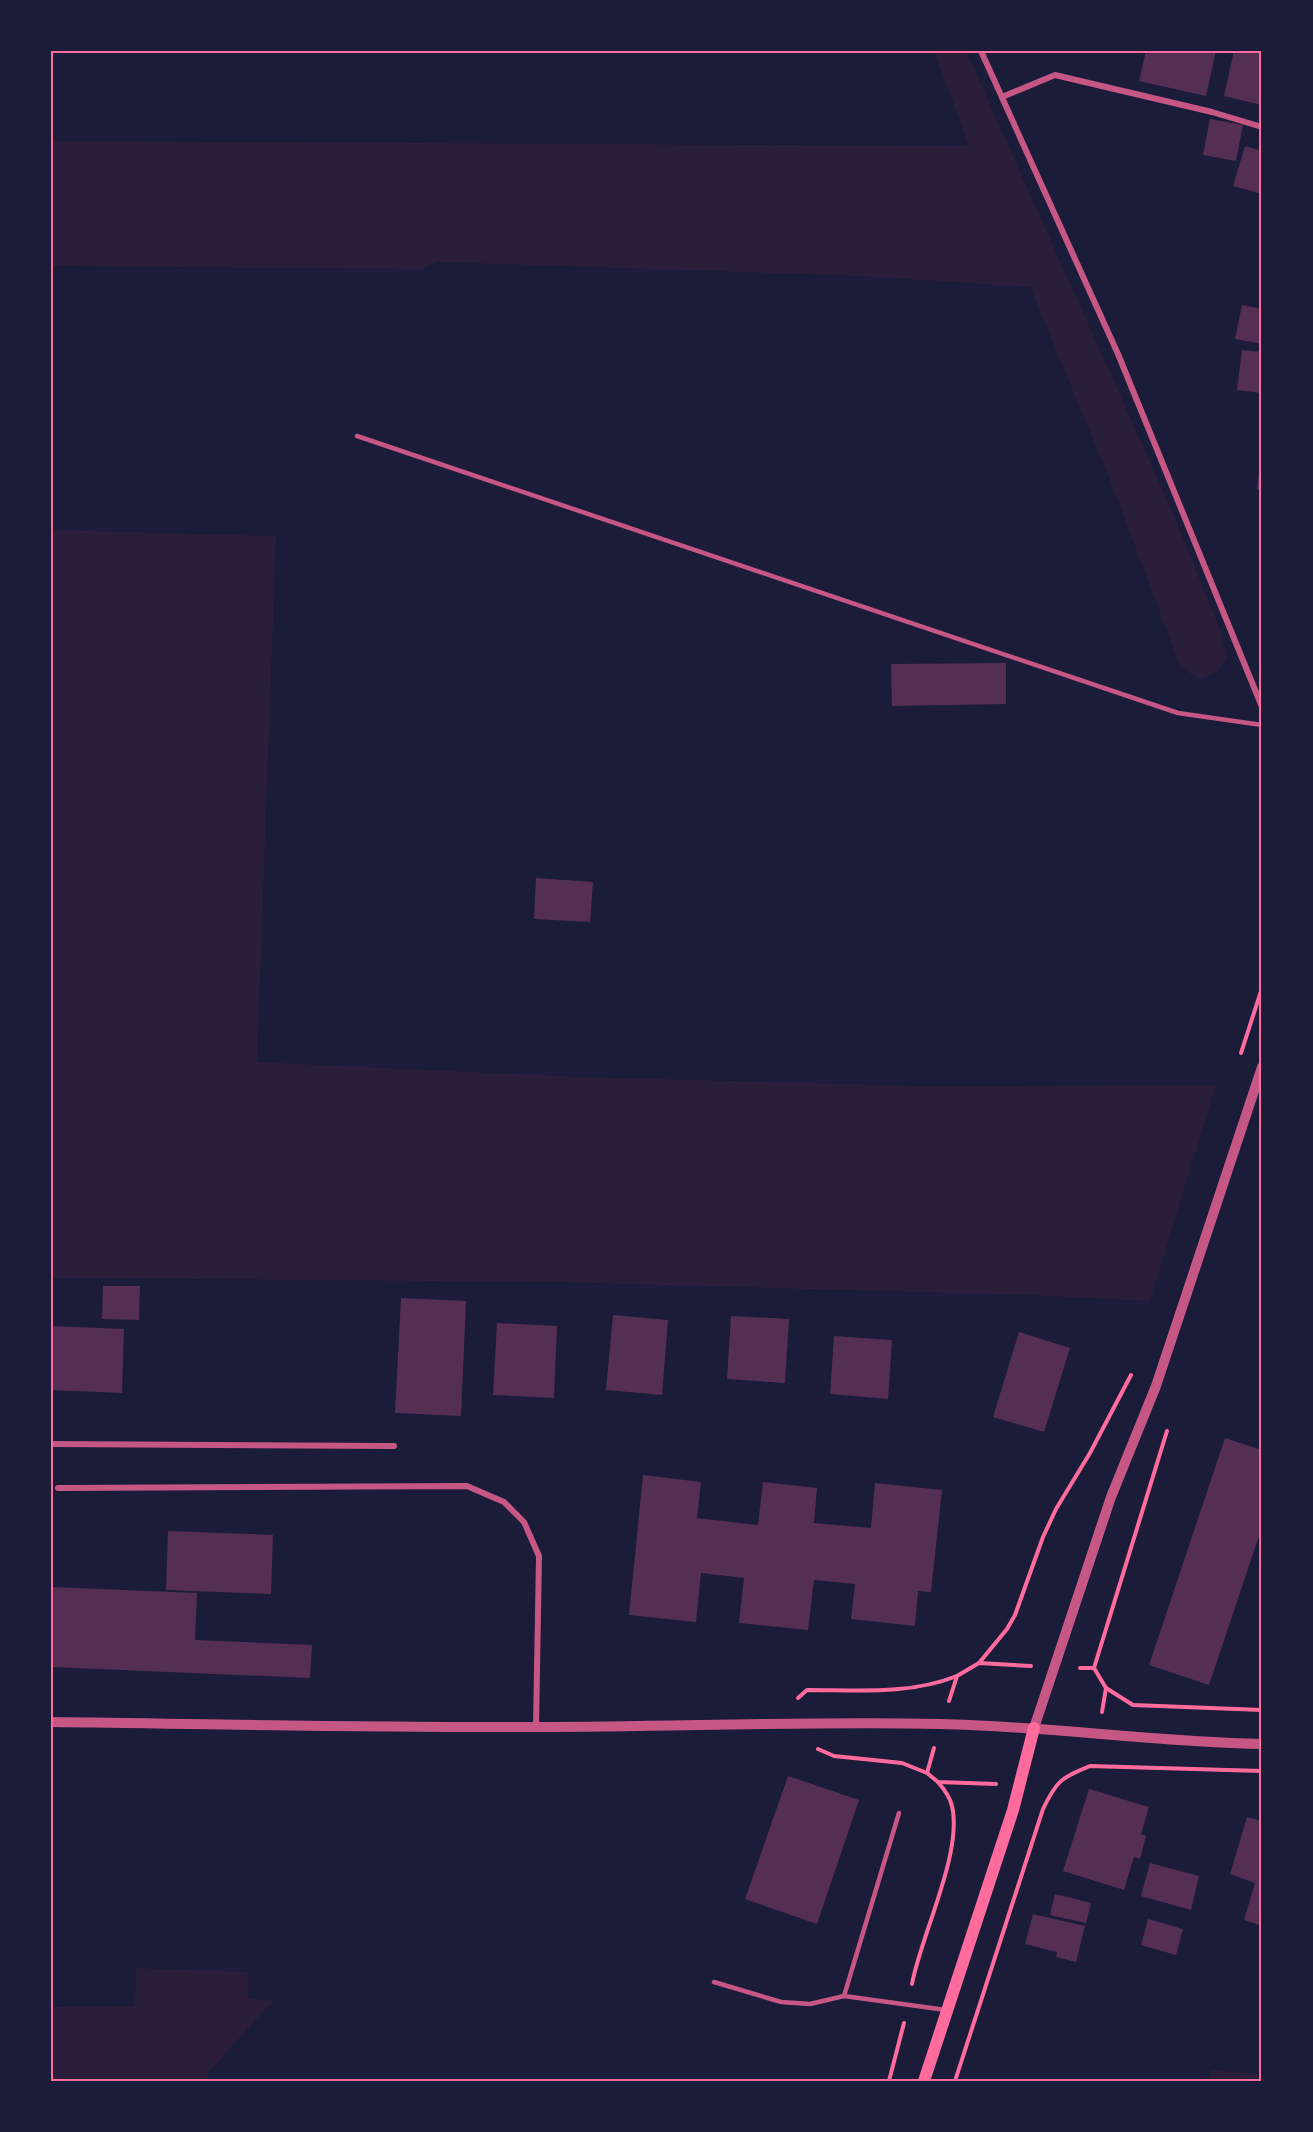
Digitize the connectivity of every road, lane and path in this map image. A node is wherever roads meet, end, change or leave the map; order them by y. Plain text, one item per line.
1 (981, 51) edge
2 (1002, 97) junction
3 (1262, 127) edge
4 (357, 436) dead end
5 (1262, 707) edge
6 (1262, 725) edge
7 (1262, 988) edge
8 (1240, 1056) dead end
9 (1262, 1067) edge
10 (1135, 1366) dead end
11 (51, 1444) edge
12 (394, 1446) dead end
13 (58, 1488) dead end
14 (979, 1663) junction
15 (1001, 1664) dead end
16 (1085, 1668) dead end
17 (957, 1676) junction
18 (1106, 1688) junction
19 (952, 1692) dead end
20 (1105, 1700) dead end
21 (1262, 1710) edge
22 (51, 1722) edge
23 (767, 1723) junction
24 (536, 1727) junction
25 (1034, 1728) junction
26 (1262, 1744) edge
27 (815, 1747) dead end
28 (1092, 1758) dead end
29 (931, 1759) dead end
30 (1090, 1766) junction
31 (1262, 1771) edge
32 (927, 1773) junction
33 (956, 1781) dead end
34 (938, 1782) junction
35 (1054, 1786) junction
36 (1044, 1787) dead end
37 (899, 1813) dead end
38 (714, 1982) dead end
39 (844, 1996) junction
40 (908, 2005) junction
41 (946, 2010) junction
42 (889, 2081) edge
43 (924, 2081) edge
44 (955, 2081) edge

1 - 2 street
2 - 3 street
2 - 5 street
4 - 6 lane
7 - 8 path
9 - 25 street
10 - 14 path
11 - 12 street
13 - 24 street
14 - 15 path
14 - 17 path
16 - 18 path
17 - 19 path
17 - 23 path
18 - 20 path
18 - 21 path
22 - 24 street
23 - 24 street
23 - 25 street
25 - 26 street
25 - 41 main road
27 - 32 path
28 - 30 path
29 - 32 path
30 - 31 path
30 - 35 path
32 - 34 path
33 - 34 path
34 - 40 path
35 - 36 path
35 - 44 path
37 - 39 lane
38 - 39 lane
39 - 40 lane
40 - 41 lane
40 - 42 path
41 - 43 main road

